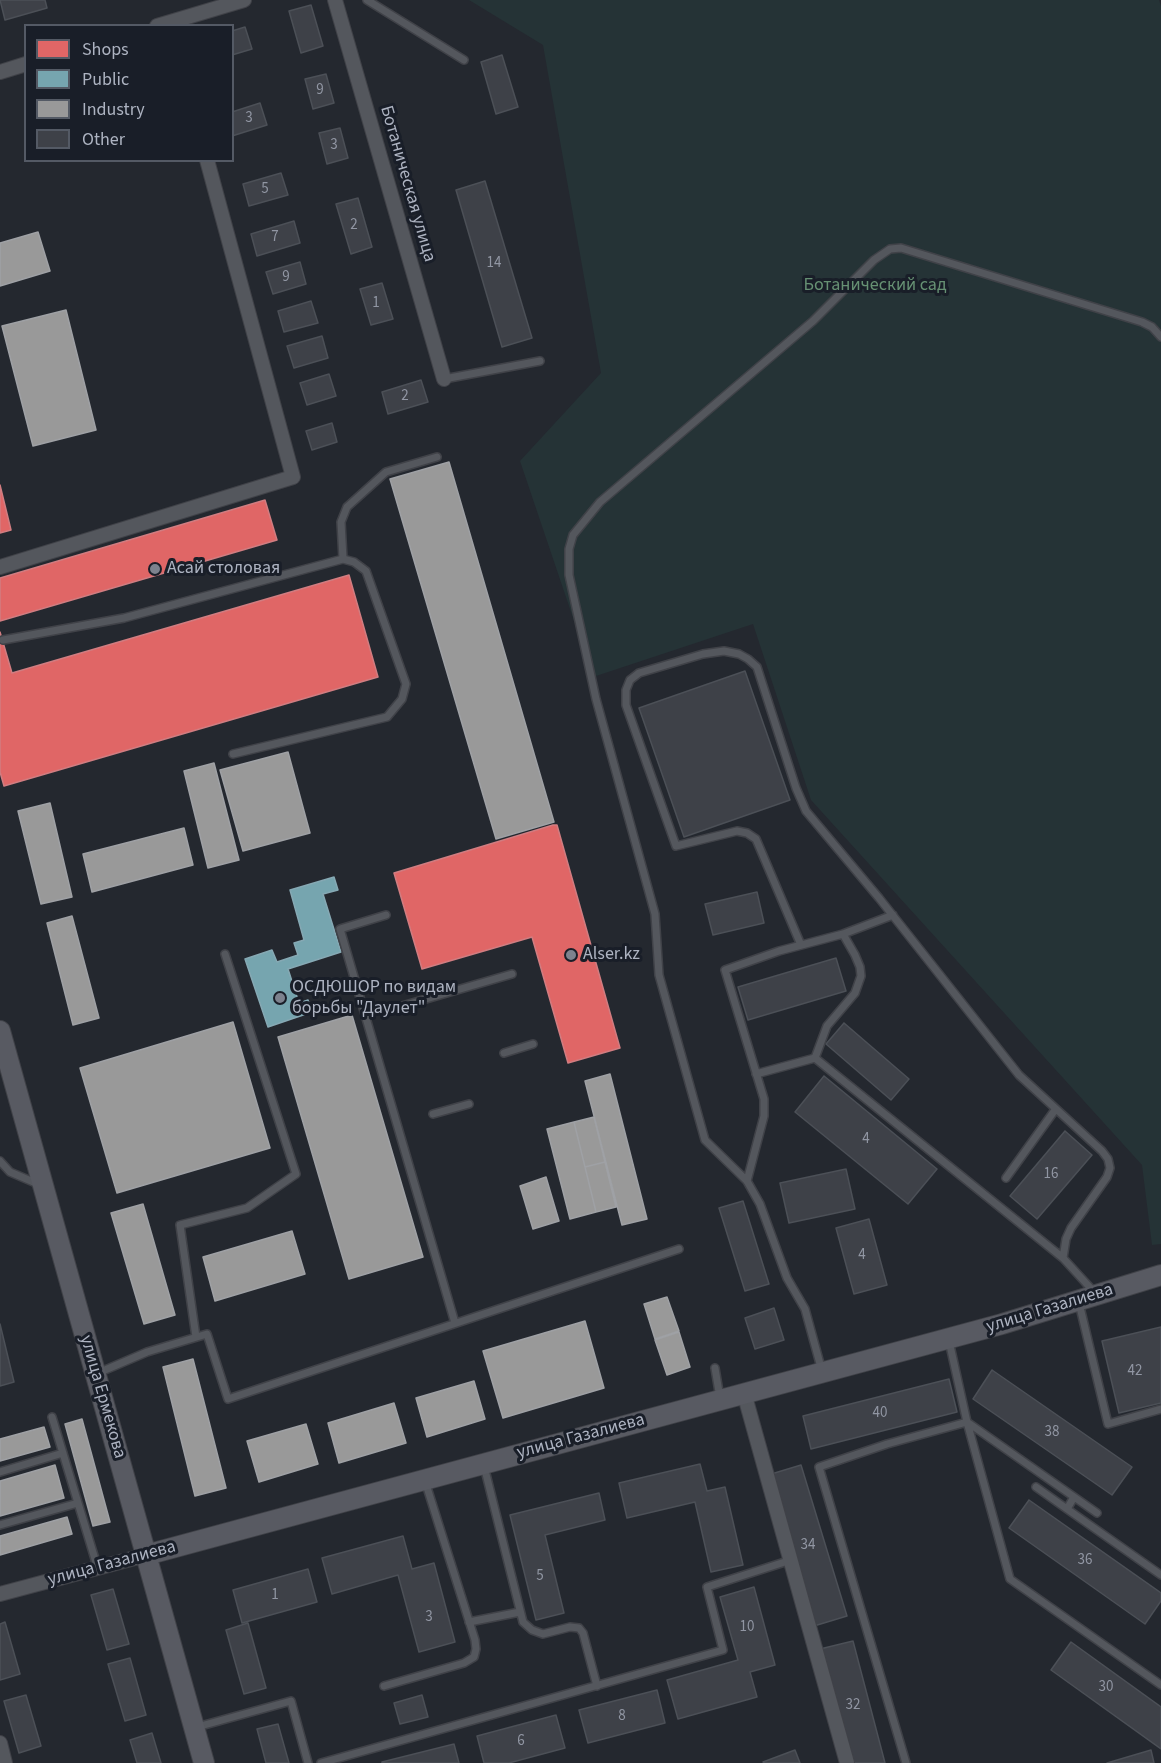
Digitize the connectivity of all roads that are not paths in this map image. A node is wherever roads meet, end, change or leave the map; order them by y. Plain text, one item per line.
1 (244, 0) edge
2 (335, 0) edge
3 (367, 0) edge
4 (166, 24) edge
5 (464, 60) dead end
6 (24, 65) edge
7 (0, 72) edge
8 (208, 162) edge
9 (1161, 337) edge
10 (540, 361) dead end
11 (444, 379) joint
12 (437, 457) dead end
13 (343, 559) junction
14 (0, 567) edge
15 (3, 640) dead end
16 (233, 754) dead end
17 (386, 915) dead end
18 (893, 915) junction
19 (843, 934) junction
20 (801, 945) junction
21 (225, 954) dead end
22 (512, 974) dead end
23 (402, 1006) dead end
24 (0, 1030) edge
25 (533, 1044) dead end
26 (504, 1053) dead end
27 (815, 1058) junction
28 (756, 1074) junction
29 (469, 1104) dead end
30 (1055, 1110) junction
31 (433, 1114) dead end
32 (0, 1161) edge
33 (0, 1170) edge
34 (10, 1172) junction
35 (1006, 1178) dead end
36 (747, 1180) junction
37 (43, 1187) junction
38 (679, 1249) dead end
39 (1063, 1258) junction
40 (1161, 1275) edge
41 (1088, 1298) junction
42 (455, 1323) junction
43 (196, 1337) junction
44 (948, 1338) junction
45 (715, 1368) dead end
46 (822, 1372) junction
47 (96, 1374) junction
48 (744, 1393) junction
49 (720, 1400) junction
50 (1161, 1410) edge
51 (52, 1417) dead end
52 (967, 1422) junction
53 (63, 1453) junction
54 (483, 1464) junction
55 (0, 1472) edge
56 (425, 1481) junction
57 (1036, 1487) dead end
58 (1074, 1497) junction
59 (78, 1503) junction
60 (1067, 1509) junction
61 (1097, 1513) dead end
62 (0, 1525) edge
63 (146, 1555) junction
64 (791, 1560) junction
65 (98, 1569) junction
66 (1161, 1575) edge
67 (0, 1594) edge
68 (520, 1612) junction
69 (469, 1622) junction
70 (1161, 1685) edge
71 (384, 1686) dead end
72 (597, 1686) junction
73 (194, 1727) junction
74 (0, 1743) edge
75 (5, 1763) edge
76 (204, 1763) edge
77 (308, 1763) edge
78 (321, 1763) edge
79 (847, 1763) edge
80 (906, 1763) edge

1 - 4 street
2 - 11 street, Ботаническая улица
3 - 5 lane
6 - 7 street
8 - 14 street
9 - 36 lane
10 - 11 lane
12 - 13 lane
13 - 15 lane
13 - 16 lane
17 - 42 lane
18 - 19 lane
18 - 20 lane
18 - 30 lane
19 - 20 lane
19 - 27 lane
20 - 28 lane
21 - 43 lane
22 - 23 lane
24 - 37 main road, улица Ермекова
25 - 26 lane
27 - 28 lane
27 - 39 lane
28 - 36 lane
29 - 31 lane
30 - 35 lane
30 - 39 lane
32 - 34 lane
33 - 34 lane
34 - 37 lane
36 - 46 lane
37 - 47 main road, улица Ермекова
38 - 42 lane
39 - 41 lane
40 - 41 main road, улица Газалиева
41 - 44 main road, улица Газалиева
41 - 50 lane
42 - 43 lane
43 - 47 lane
44 - 46 main road, улица Газалиева
44 - 52 lane
45 - 49 lane
46 - 48 main road, улица Газалиева
47 - 63 main road, улица Ермекова
48 - 49 main road, улица Газалиева
48 - 64 street
49 - 54 main road, улица Газалиева
51 - 53 lane
52 - 58 lane
52 - 70 lane
52 - 80 lane
53 - 55 lane
53 - 59 lane
54 - 56 main road, улица Газалиева
54 - 68 lane
56 - 63 main road, улица Газалиева
56 - 69 lane
57 - 60 lane
58 - 60 lane
58 - 61 lane
59 - 62 lane
59 - 65 lane
60 - 66 lane
63 - 65 street, улица Газалиева
63 - 73 main road, улица Ермекова
64 - 72 lane
64 - 79 street
65 - 67 street, улица Газалиева
68 - 69 lane
68 - 72 lane
69 - 71 lane
72 - 78 lane
73 - 76 main road, улица Ермекова
73 - 77 lane
74 - 75 street

